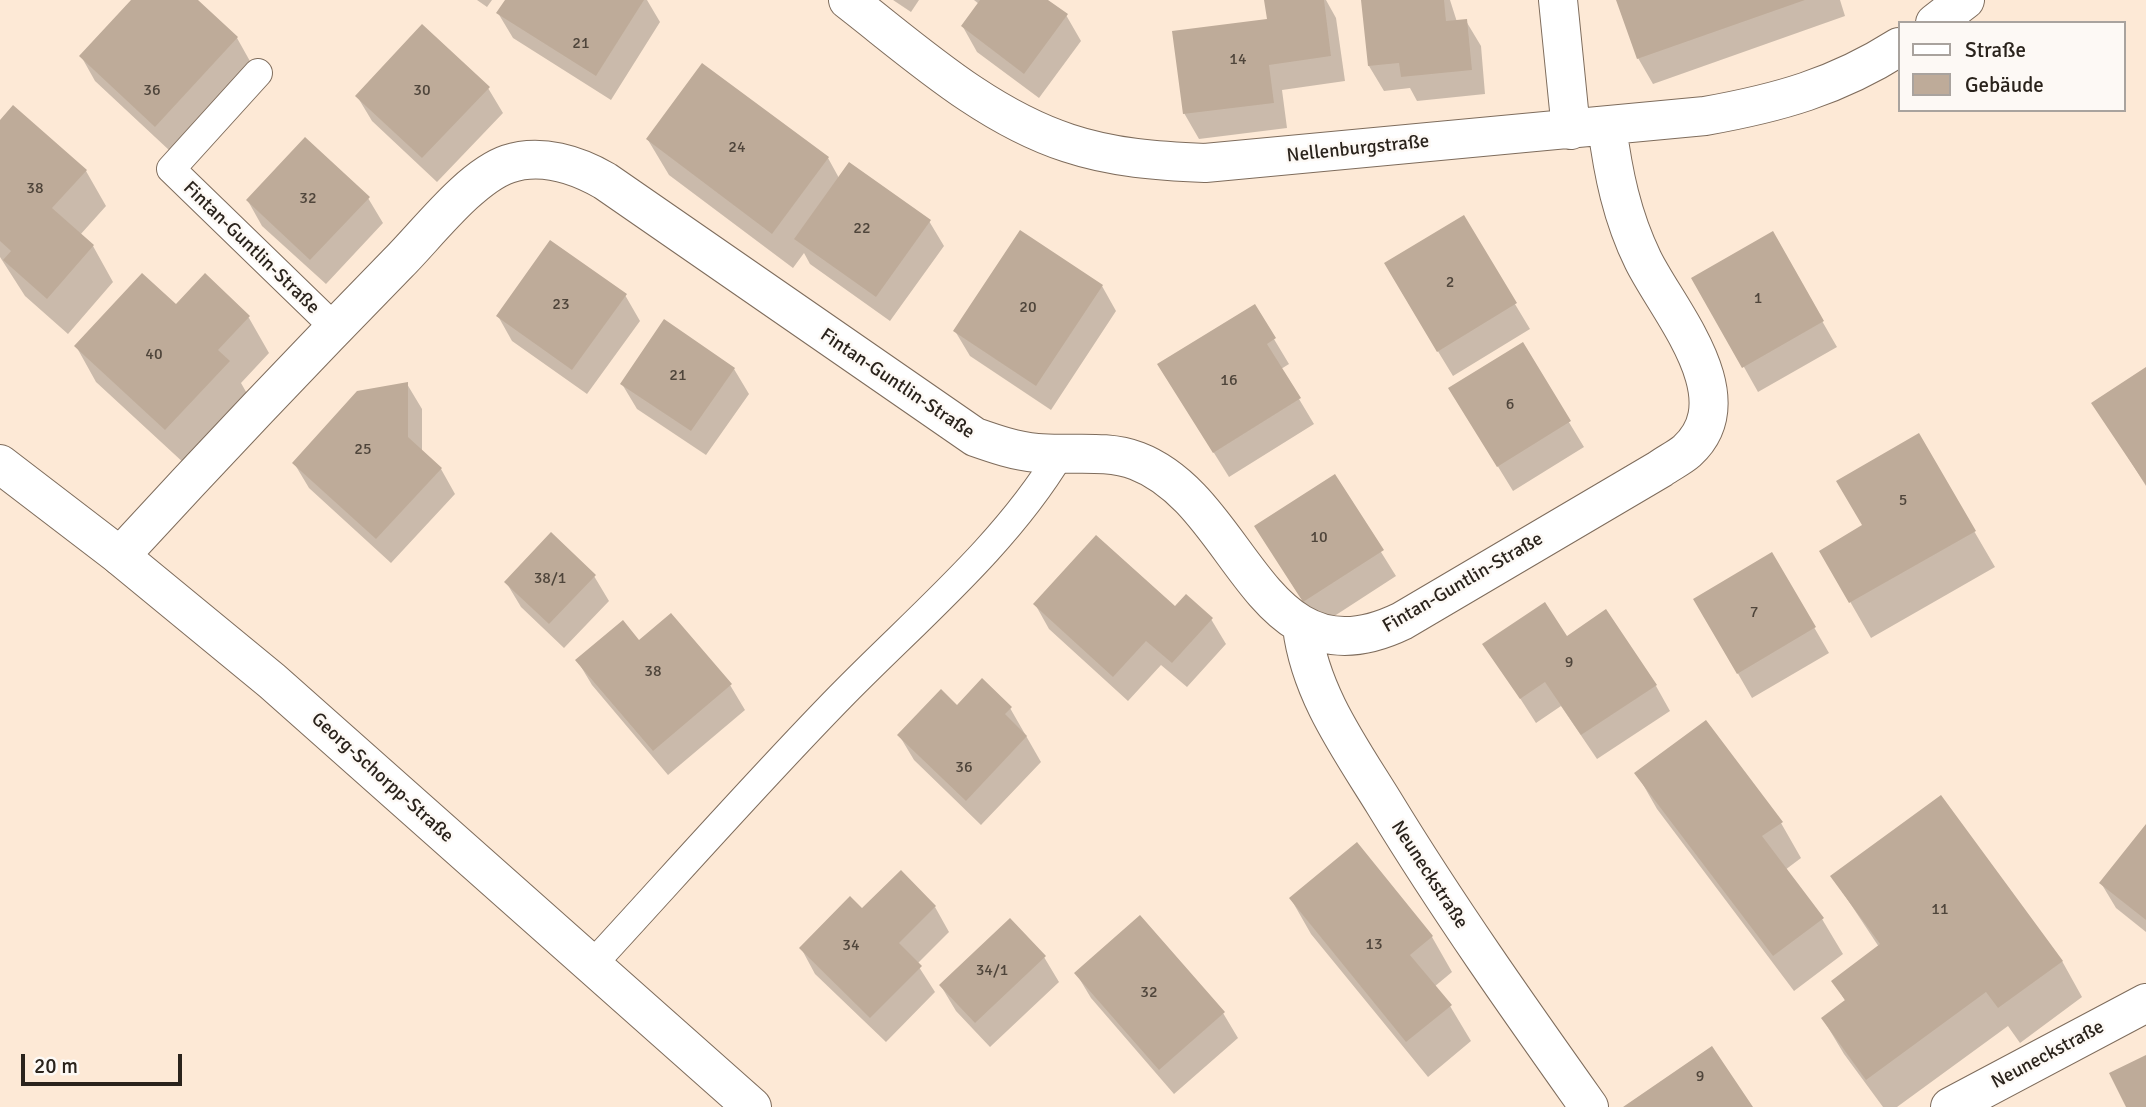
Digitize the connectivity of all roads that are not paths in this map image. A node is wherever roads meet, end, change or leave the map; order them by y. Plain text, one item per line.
1 (848, 0) edge
2 (1558, 0) edge
3 (1965, 0) edge
4 (1938, 21) edge
5 (1898, 48) edge
6 (258, 73) dead end
7 (1589, 128) junction
8 (335, 328) junction
9 (1060, 454) junction
10 (0, 464) edge
11 (120, 556) junction
12 (1302, 627) junction
13 (591, 965) junction
14 (2146, 1003) edge
15 (752, 1107) edge
16 (1588, 1107) edge
17 (1951, 1107) edge

1 - 7 street, Nellenburgstraße
2 - 7 street, Fintan-Guntlin-Straße
3 - 4 street
5 - 7 street, Nellenburgstraße
6 - 8 lane, Fintan-Guntlin-Straße
7 - 12 street, Fintan-Guntlin-Straße
8 - 9 street, Fintan-Guntlin-Straße
8 - 11 street, Fintan-Guntlin-Straße
9 - 12 street, Fintan-Guntlin-Straße
9 - 13 lane
10 - 11 street, Georg-Schorpp-Straße
11 - 13 street, Georg-Schorpp-Straße
12 - 16 street, Neuneckstraße
13 - 15 street, Georg-Schorpp-Straße
14 - 17 street, Neuneckstraße

